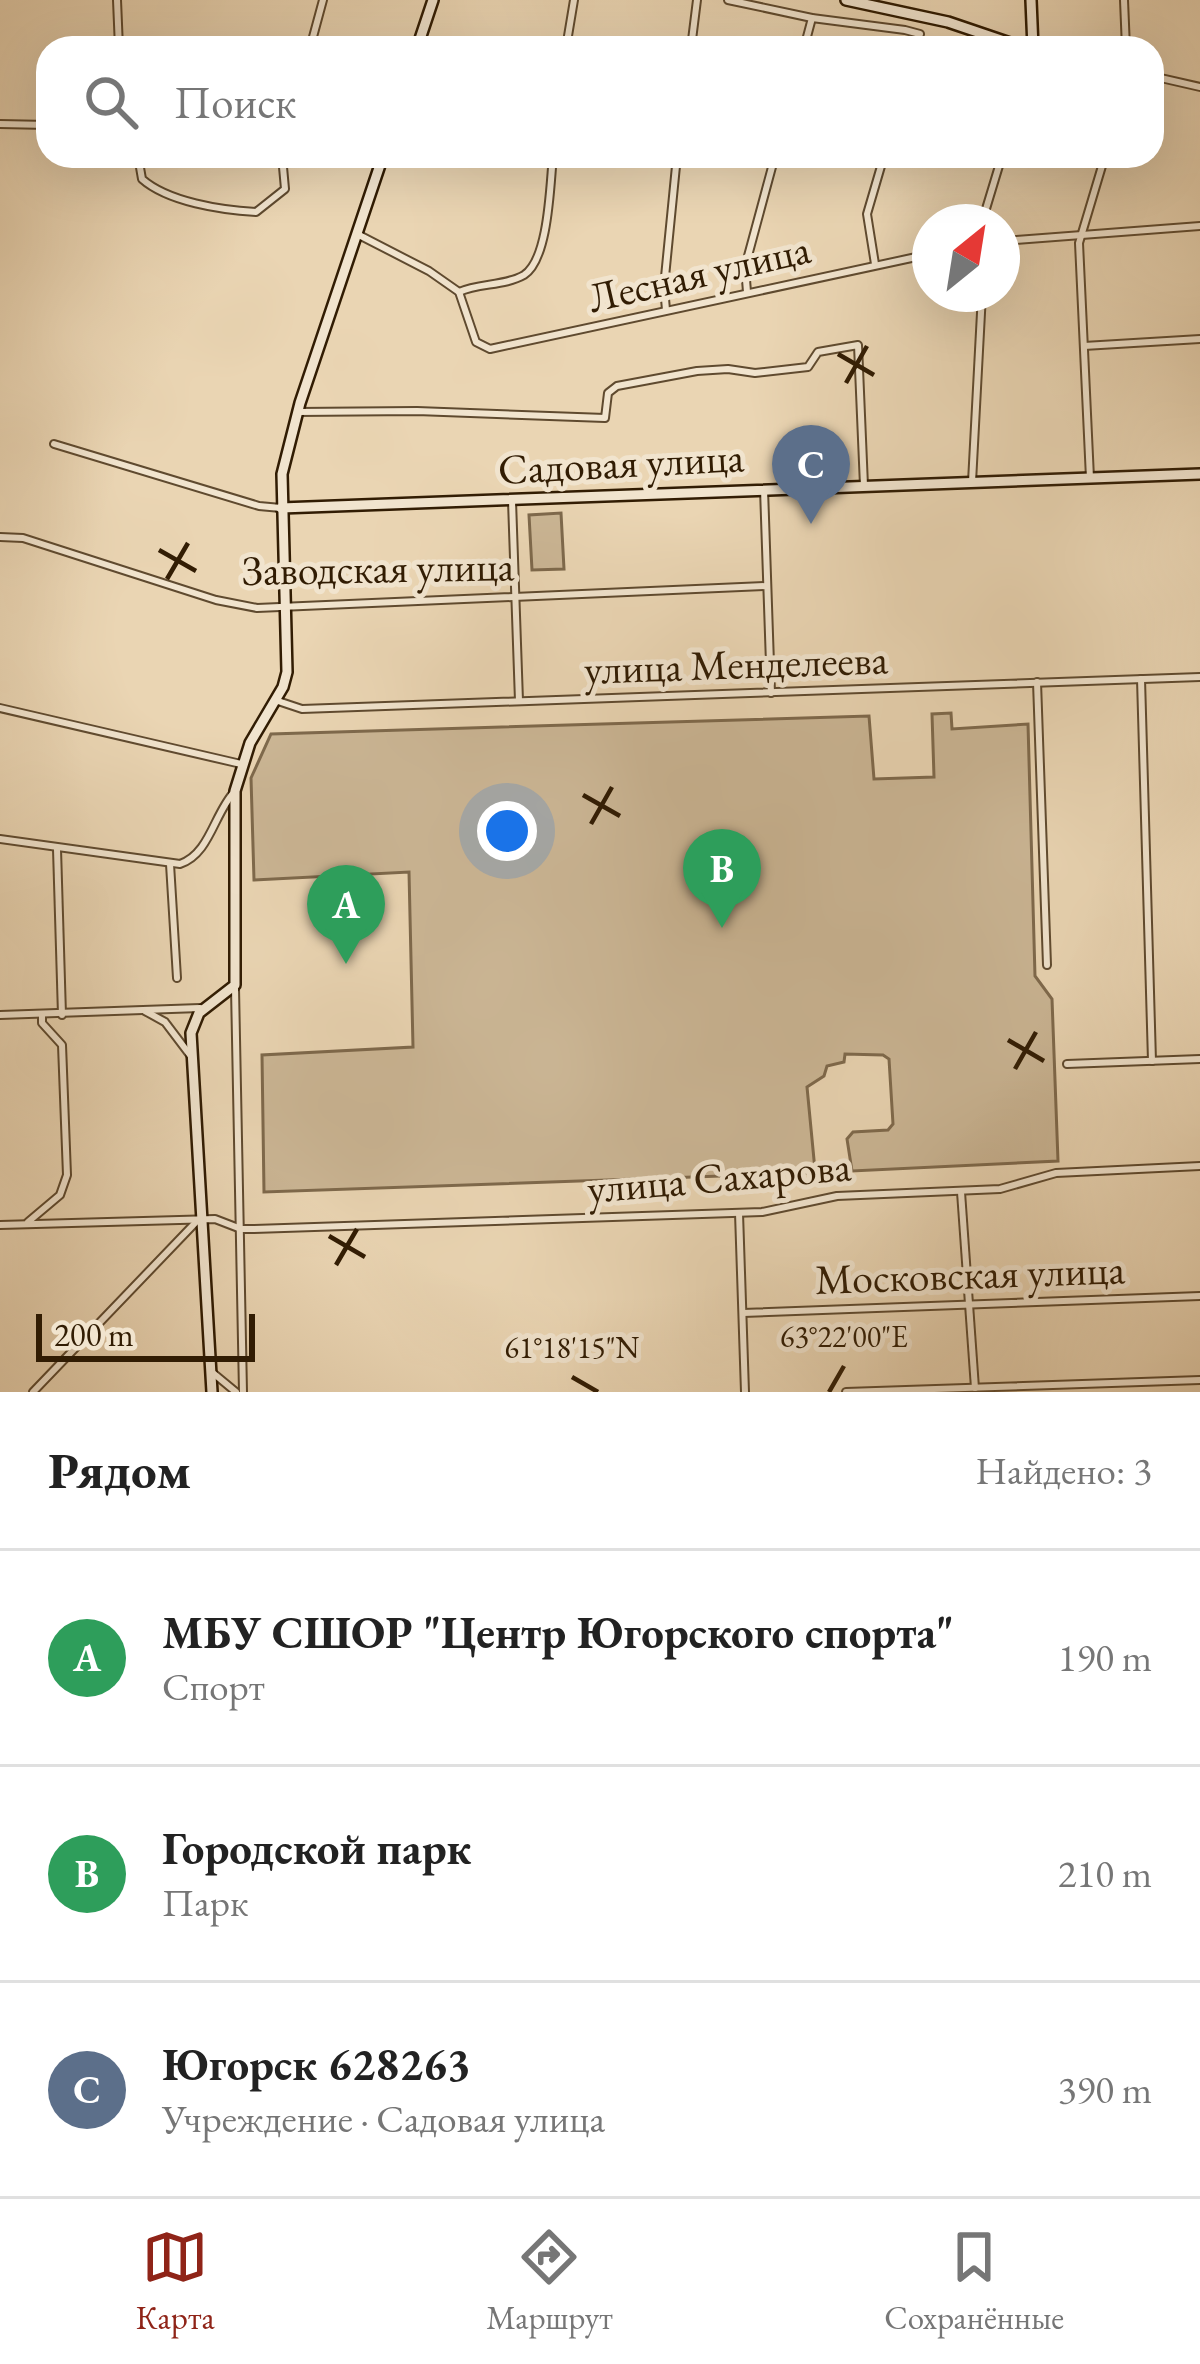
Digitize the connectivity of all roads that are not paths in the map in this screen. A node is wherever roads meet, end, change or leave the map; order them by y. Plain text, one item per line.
1 (117, 0) edge
2 (323, 0) edge
3 (433, 0) edge
4 (574, 0) edge
5 (697, 0) edge
6 (728, 0) edge
7 (846, 0) edge
8 (1031, 0) edge
9 (1124, 0) edge
10 (872, 3) edge
11 (812, 18) junction
12 (118, 36) edge
13 (313, 36) edge
14 (421, 36) edge
15 (568, 36) edge
16 (692, 36) edge
17 (807, 36) edge
18 (919, 36) edge
19 (992, 36) edge
20 (1030, 36) edge
21 (1126, 36) edge
22 (1164, 79) edge
23 (1200, 87) edge
24 (0, 124) edge
25 (36, 125) edge
26 (139, 168) edge
27 (283, 168) edge
28 (379, 168) edge
29 (552, 168) edge
30 (676, 168) edge
31 (772, 168) edge
32 (880, 168) edge
33 (998, 168) edge
34 (1101, 168) edge
35 (987, 204) edge
36 (1200, 226) edge
37 (1082, 234) junction
38 (358, 235) junction
39 (1020, 239) edge
40 (912, 258) edge
41 (875, 265) junction
42 (459, 292) junction
43 (747, 292) junction
44 (666, 310) junction
45 (981, 312) edge
46 (1200, 339) edge
47 (1084, 346) junction
48 (297, 412) junction
49 (54, 443) dead end
50 (1200, 474) edge
51 (1090, 479) junction
52 (972, 482) junction
53 (864, 485) junction
54 (764, 489) junction
55 (512, 501) junction
56 (281, 508) junction
57 (0, 537) edge
58 (766, 586) junction
59 (516, 596) junction
60 (285, 607) junction
61 (1200, 677) edge
62 (1141, 679) junction
63 (1036, 682) junction
64 (771, 693) junction
65 (275, 700) junction
66 (519, 701) junction
67 (0, 708) edge
68 (241, 764) junction
69 (235, 791) junction
70 (0, 839) edge
71 (57, 848) junction
72 (170, 864) junction
73 (1048, 965) dead end
74 (176, 978) dead end
75 (235, 985) junction
76 (205, 1008) junction
77 (141, 1010) junction
78 (0, 1015) edge
79 (62, 1015) junction
80 (41, 1016) junction
81 (192, 1058) junction
82 (1200, 1059) edge
83 (1152, 1061) junction
84 (1066, 1064) dead end
85 (1200, 1166) edge
86 (961, 1192) junction
87 (739, 1213) junction
88 (200, 1219) junction
89 (27, 1224) junction
90 (0, 1226) edge
91 (241, 1229) junction
92 (1200, 1295) edge
93 (970, 1304) junction
94 (743, 1313) junction
95 (211, 1371) junction
96 (1200, 1380) edge
97 (975, 1390) edge
98 (33, 1392) edge
99 (212, 1392) edge
100 (240, 1392) edge
101 (746, 1392) edge
102 (846, 1392) edge

1 - 12 street
2 - 13 street
3 - 14 street
4 - 15 street
5 - 16 street
6 - 11 street
7 - 10 street
8 - 20 street
9 - 21 street
10 - 19 street
11 - 17 street
11 - 18 street
22 - 23 street
24 - 25 street
26 - 27 street
28 - 38 street
29 - 42 street
30 - 44 street
31 - 43 street
32 - 41 street
33 - 35 street
34 - 37 street
36 - 37 street
37 - 39 street
37 - 47 street
38 - 42 street
38 - 48 street
40 - 41 street, Лесная улица
41 - 43 street, Лесная улица
42 - 44 street, Лесная улица
43 - 44 street, Лесная улица
45 - 52 street
46 - 47 street
47 - 51 street
48 - 53 street
48 - 56 street
49 - 56 street, Садовая улица
50 - 51 street, Садовая улица
51 - 52 street, Садовая улица
52 - 53 street, Садовая улица
53 - 54 street, Садовая улица
54 - 55 street, Садовая улица
54 - 58 street
55 - 56 street, Садовая улица
55 - 59 street
56 - 60 street
57 - 60 street, Заводская улица
58 - 59 street, Заводская улица
58 - 64 street
59 - 60 street, Заводская улица
59 - 66 street
60 - 65 street
61 - 62 street, улица Менделеева
62 - 63 street, улица Менделеева
62 - 83 street
63 - 64 street, улица Менделеева
63 - 73 street
64 - 66 street, улица Менделеева
65 - 66 street, улица Менделеева
65 - 68 street
67 - 68 street
68 - 69 street
69 - 72 street
69 - 75 street
70 - 71 street
71 - 72 street
71 - 79 street
72 - 74 street
75 - 76 street
75 - 91 street
76 - 77 street
76 - 81 street
77 - 79 street
77 - 81 street
78 - 80 street
79 - 80 street
80 - 89 street
81 - 88 street
82 - 83 street
83 - 84 street
85 - 86 street, улица Сахарова
86 - 87 street, улица Сахарова
86 - 93 street
87 - 91 street, улица Сахарова
87 - 94 street
88 - 89 street, улица Сахарова
88 - 91 street, улица Сахарова
88 - 95 street
88 - 98 street
89 - 90 street, улица Сахарова
91 - 100 street
92 - 93 street, Московская улица
93 - 94 street, Московская улица
93 - 97 street
94 - 101 street
95 - 99 street
95 - 100 street
96 - 97 street
97 - 102 street

